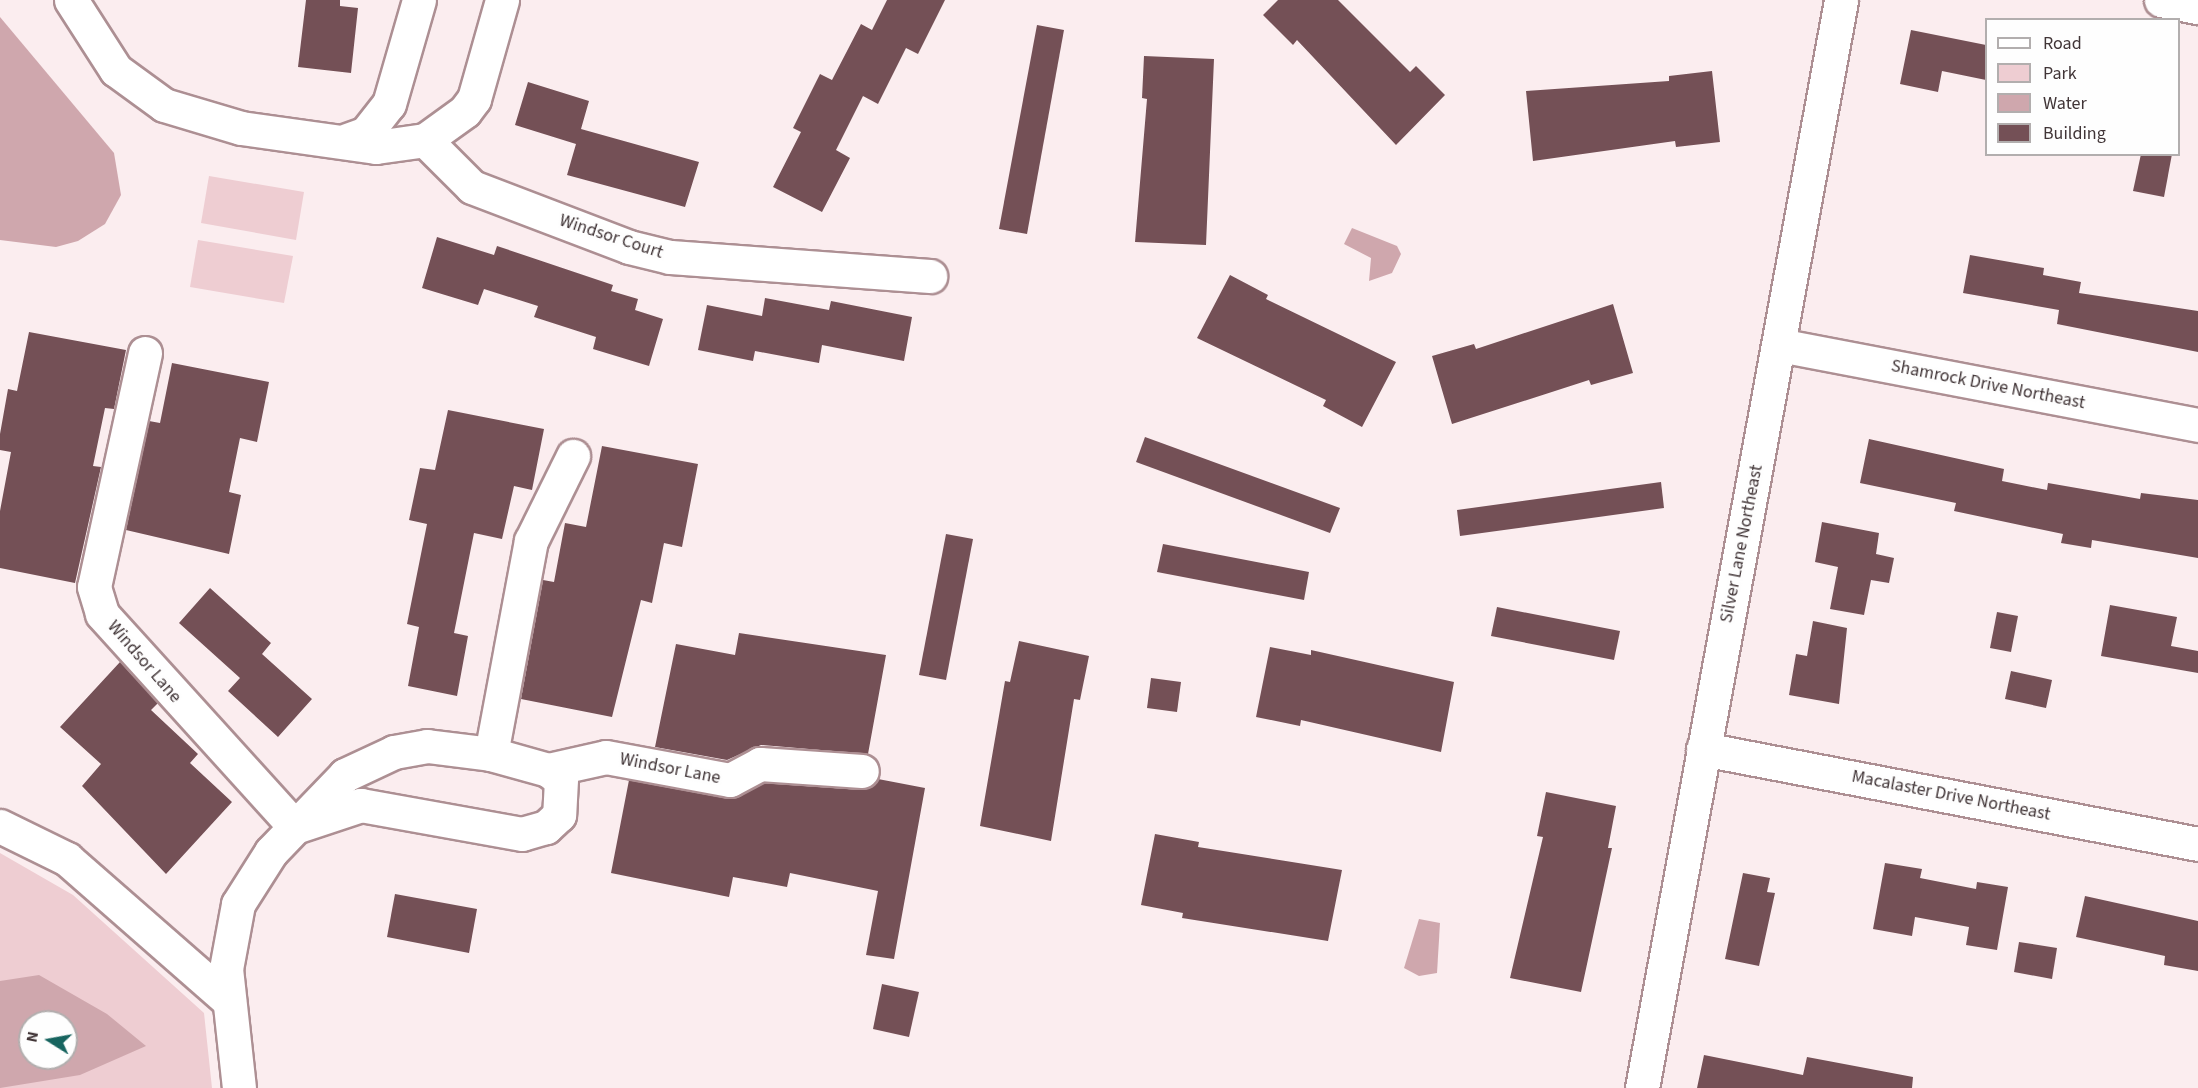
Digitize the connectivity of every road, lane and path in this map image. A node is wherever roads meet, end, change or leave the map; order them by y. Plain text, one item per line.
1 (71, 0) edge
2 (419, 0) edge
3 (502, 0) edge
4 (1841, 0) edge
5 (2161, 0) edge
6 (2198, 7) edge
7 (347, 140) junction
8 (425, 140) junction
9 (930, 276) dead end
10 (1779, 345) junction
11 (145, 354) dead end
12 (2198, 425) edge
13 (573, 456) dead end
14 (1704, 749) junction
15 (491, 754) junction
16 (548, 770) junction
17 (862, 771) dead end
18 (0, 826) edge
19 (295, 827) junction
20 (2198, 844) edge
21 (229, 1001) junction
22 (239, 1088) edge
23 (1642, 1088) edge

1 - 7 street
2 - 7 street
3 - 8 street
4 - 10 street, Silver Lane Northeast
5 - 6 street
7 - 8 street
8 - 9 street, Windsor Court
10 - 12 street, Shamrock Drive Northeast
10 - 14 street, Silver Lane Northeast
11 - 19 street, Windsor Lane
13 - 15 street
14 - 20 street, Macalaster Drive Northeast
14 - 23 street, Silver Lane Northeast
15 - 16 street, Windsor Lane
15 - 19 street, Windsor Lane
16 - 17 street, Windsor Lane
16 - 19 street, Windsor Lane
18 - 21 street
19 - 21 street, Windsor Lane
21 - 22 street, Windsor Lane

